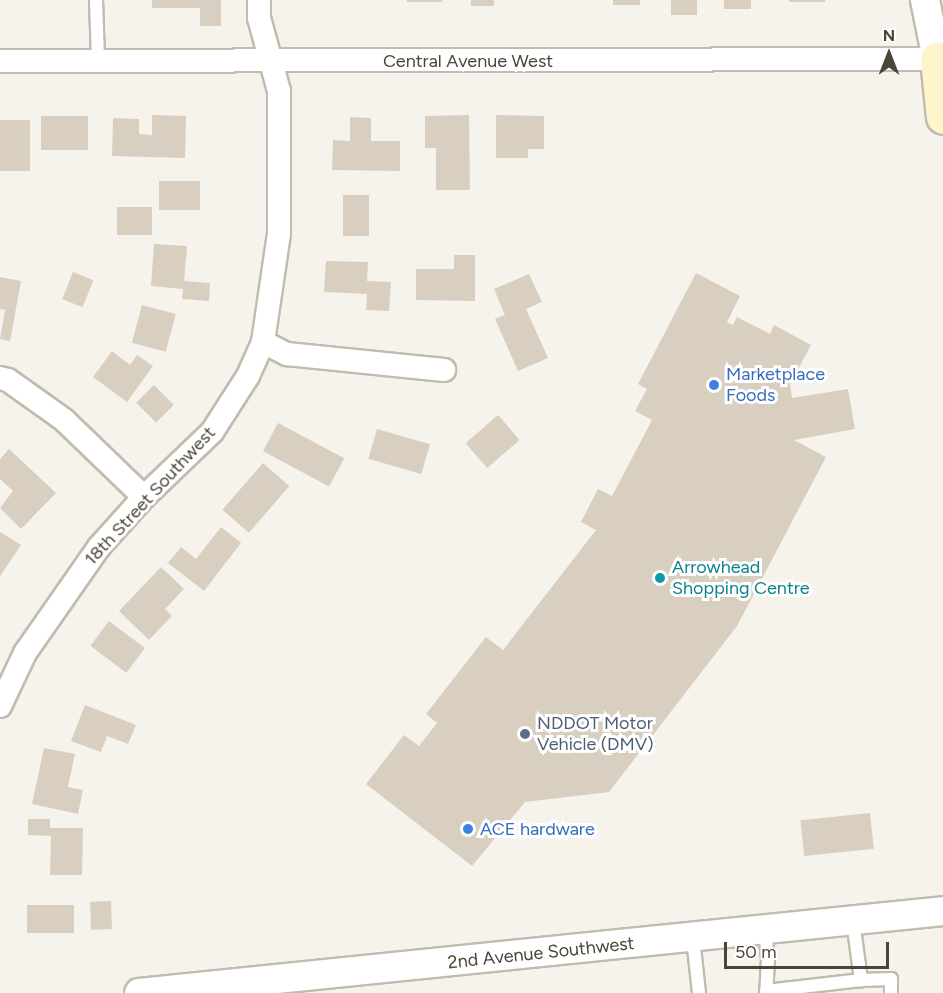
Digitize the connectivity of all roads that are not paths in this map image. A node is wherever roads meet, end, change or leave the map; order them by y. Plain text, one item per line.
1 (96, 0) edge
2 (259, 0) edge
3 (925, 0) edge
4 (937, 59) junction
5 (0, 61) edge
6 (98, 61) junction
7 (272, 61) junction
8 (943, 117) edge
9 (263, 342) junction
10 (444, 370) dead end
11 (0, 378) edge
12 (144, 497) junction
13 (0, 706) edge
14 (943, 911) edge
15 (853, 921) junction
16 (765, 930) junction
17 (693, 938) junction
18 (861, 980) junction
19 (766, 992) edge
20 (139, 993) edge
21 (146, 993) edge
22 (699, 993) edge
23 (891, 993) edge

1 - 6 lane
2 - 7 street, 18th Street Southwest
3 - 4 street
4 - 7 street, Central Avenue West
4 - 8 main road
5 - 6 street, Central Avenue West
6 - 7 street, Central Avenue West
7 - 9 street, 18th Street Southwest
9 - 10 street
9 - 12 street, 18th Street Southwest
11 - 12 street
12 - 13 street, 18th Street Southwest
14 - 15 street, 2nd Avenue Southwest
15 - 16 street, 2nd Avenue Southwest
15 - 18 lane
16 - 17 street, 2nd Avenue Southwest
16 - 19 lane
17 - 21 street, 2nd Avenue Southwest
17 - 22 lane
18 - 19 lane
18 - 23 lane
20 - 21 street, 2nd Avenue Southwest

